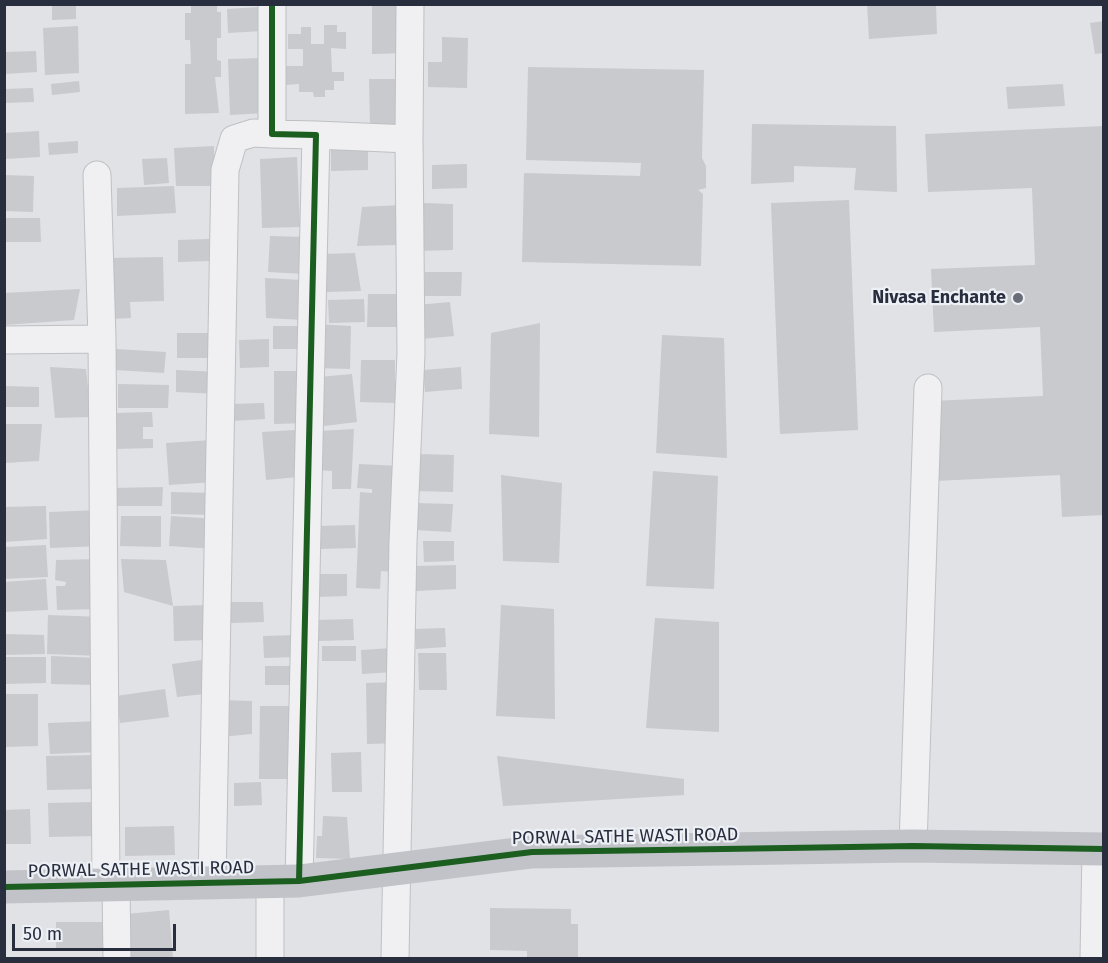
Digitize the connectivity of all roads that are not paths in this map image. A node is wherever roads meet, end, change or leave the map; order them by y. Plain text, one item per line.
1 (272, 4) edge
2 (410, 4) edge
3 (272, 134) junction
4 (316, 135) junction
5 (409, 139) junction
6 (97, 175) dead end
7 (102, 339) junction
8 (4, 340) edge
9 (928, 388) dead end
10 (913, 846) junction
11 (1100, 849) edge
12 (396, 870) junction
13 (285, 882) junction
14 (212, 884) junction
15 (111, 886) junction
16 (4, 887) edge
17 (117, 958) edge
18 (270, 958) edge
19 (394, 958) edge
20 (1094, 958) edge

1 - 3 street
2 - 5 street
3 - 4 street
3 - 14 street
4 - 5 street
4 - 13 street
5 - 12 street
6 - 7 street
7 - 8 street
7 - 15 street
9 - 10 street
10 - 11 street, PORWAL SATHE WASTI ROAD
10 - 12 street, PORWAL SATHE WASTI ROAD
11 - 20 street
12 - 13 street, PORWAL SATHE WASTI ROAD
12 - 19 street
13 - 14 street, PORWAL SATHE WASTI ROAD
13 - 18 street
14 - 15 street, PORWAL SATHE WASTI ROAD
15 - 16 street, PORWAL SATHE WASTI ROAD
15 - 17 street

